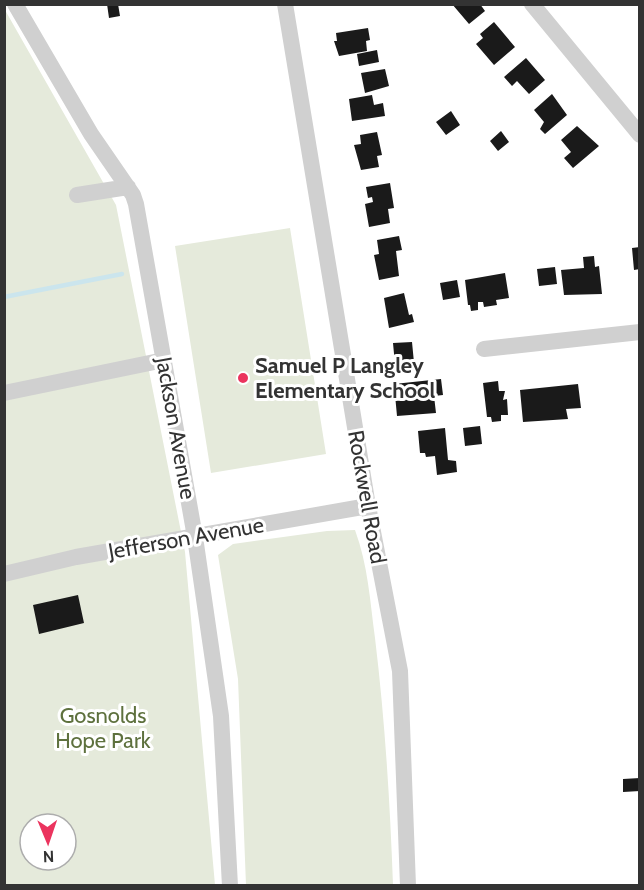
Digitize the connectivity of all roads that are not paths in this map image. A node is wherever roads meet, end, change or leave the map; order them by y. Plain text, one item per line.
1 (15, 4) edge
2 (285, 4) edge
3 (532, 4) edge
4 (639, 135) edge
5 (128, 187) junction
6 (77, 195) dead end
7 (639, 332) edge
8 (484, 349) dead end
9 (164, 360) junction
10 (4, 393) edge
11 (368, 506) junction
12 (195, 537) junction
13 (4, 574) edge
14 (230, 885) edge
15 (408, 885) edge

1 - 5 street, Jackson Avenue
2 - 11 street, Rockwell Road
3 - 4 street
5 - 6 street
5 - 9 street, Jackson Avenue
7 - 8 street
9 - 10 street
9 - 12 street, Jackson Avenue
11 - 12 street, Jefferson Avenue
11 - 15 street, Rockwell Road
12 - 13 street, Jefferson Avenue
12 - 14 street, Jackson Avenue

